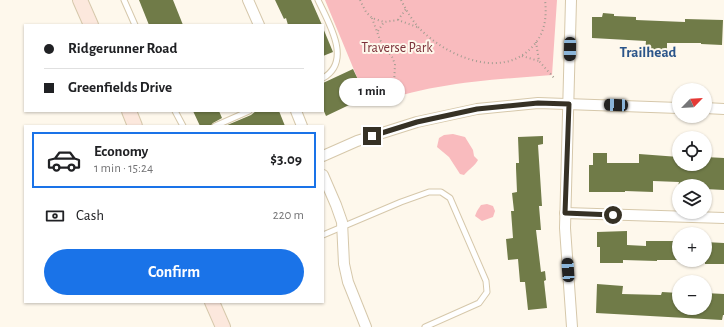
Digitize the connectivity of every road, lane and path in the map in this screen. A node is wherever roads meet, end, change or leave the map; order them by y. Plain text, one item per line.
1 (80, 0) edge
2 (124, 0) edge
3 (248, 0) edge
4 (318, 0) edge
5 (360, 0) edge
6 (401, 0) edge
7 (545, 0) edge
8 (571, 0) edge
9 (406, 9) junction
10 (372, 18) junction
11 (398, 20) junction
12 (384, 22) junction
13 (91, 24) edge
14 (135, 24) edge
15 (259, 24) edge
16 (418, 27) junction
17 (378, 31) junction
18 (536, 42) junction
19 (522, 56) junction
20 (539, 61) junction
21 (324, 77) edge
22 (555, 79) dead end
23 (569, 104) junction
24 (396, 105) dead end
25 (672, 108) edge
26 (712, 108) edge
27 (724, 109) edge
28 (129, 112) edge
29 (176, 112) edge
30 (247, 112) edge
31 (296, 112) edge
32 (135, 125) edge
33 (182, 125) edge
34 (217, 125) edge
35 (302, 125) edge
36 (324, 156) edge
37 (324, 177) edge
38 (565, 213) junction
39 (724, 218) edge
40 (342, 226) junction
41 (324, 235) edge
42 (212, 303) edge
43 (223, 327) edge
44 (366, 327) edge
45 (425, 327) edge
46 (572, 327) edge

1 - 13 street
2 - 14 lane
3 - 15 street
4 - 21 lane
5 - 10 path
6 - 9 path
7 - 18 path
8 - 23 street
9 - 11 path
9 - 16 path
10 - 12 path
10 - 17 path
11 - 12 path
11 - 16 path
12 - 17 path
16 - 19 path
17 - 24 path
18 - 19 path
18 - 20 path
19 - 20 path
20 - 22 path
23 - 25 street
23 - 36 street
23 - 38 street
26 - 27 street
28 - 32 street
29 - 33 lane
30 - 34 lane
31 - 35 street
37 - 40 street
38 - 39 street
38 - 46 street
40 - 41 lane
40 - 44 street
40 - 45 lane
42 - 43 street

